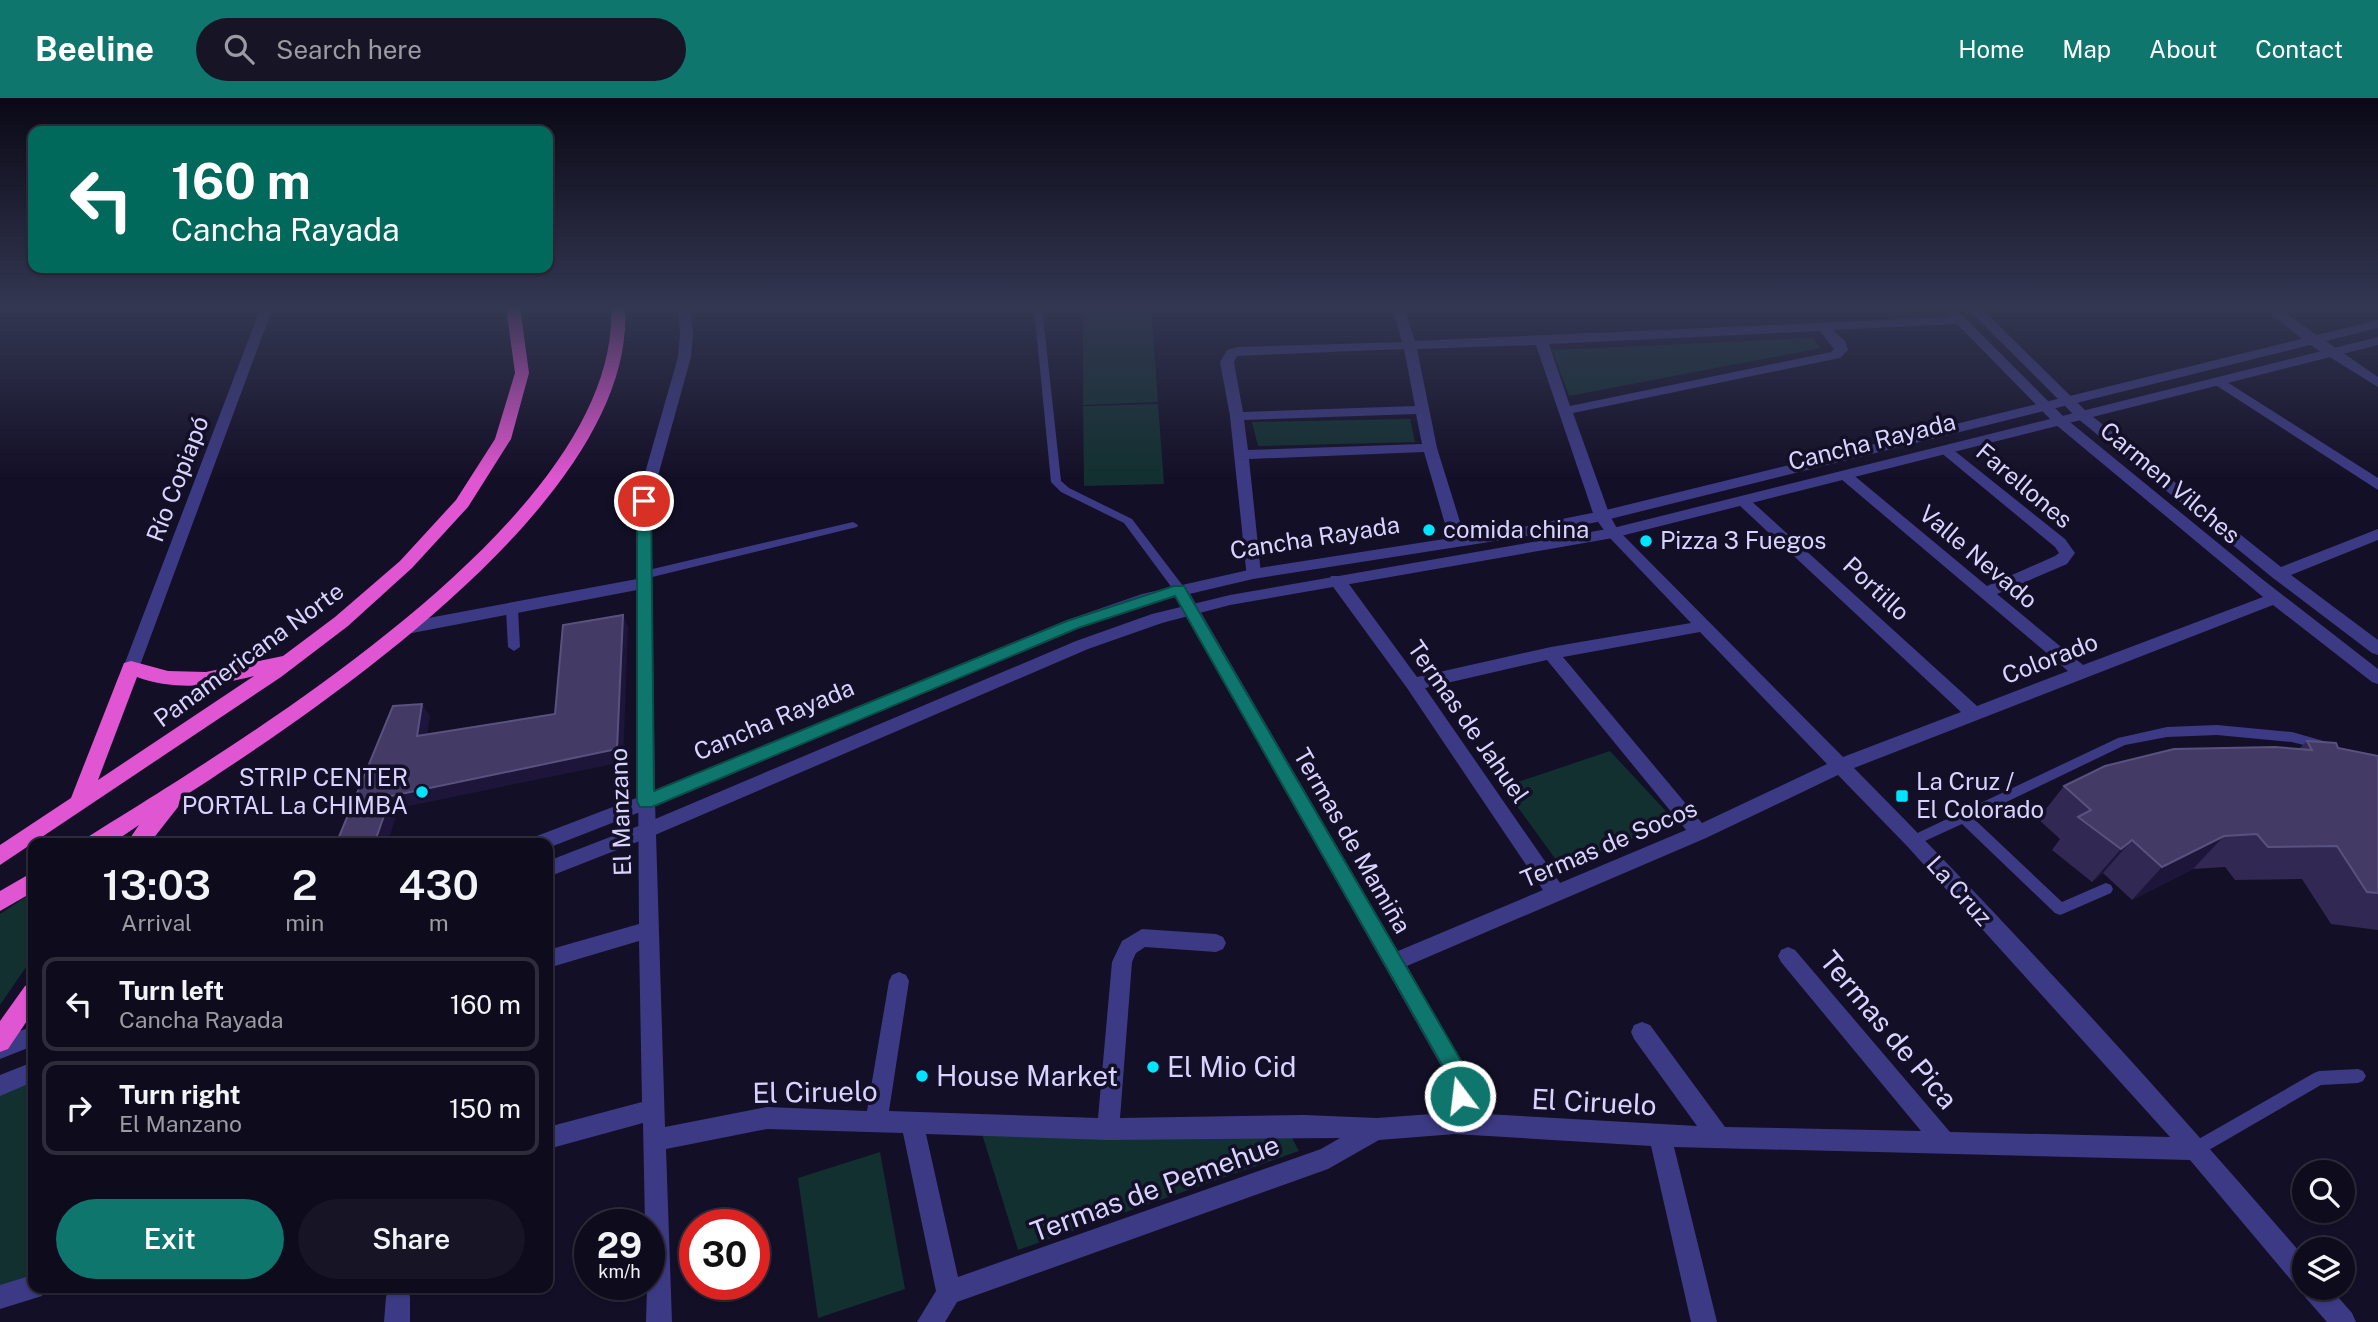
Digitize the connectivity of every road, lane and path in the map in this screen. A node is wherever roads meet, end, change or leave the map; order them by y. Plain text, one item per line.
1 (245, 364) edge
2 (521, 364) edge
3 (611, 364) edge
4 (685, 364) edge
5 (1044, 364) edge
6 (1227, 364) edge
7 (1414, 364) edge
8 (1549, 364) edge
9 (1791, 364) edge
10 (2004, 364) edge
11 (2030, 364) edge
12 (2215, 364) edge
13 (2287, 364) edge
14 (2348, 364) edge
15 (2219, 381) junction
16 (2378, 383) edge
17 (2067, 401) junction
18 (2046, 406) junction
19 (1423, 410) junction
20 (1564, 411) junction
21 (2082, 415) junction
22 (1237, 416) junction
23 (2060, 421) junction
24 (1430, 448) junction
25 (1946, 451) junction
26 (1241, 455) junction
27 (1846, 476) junction
28 (2378, 485) edge
29 (1743, 501) junction
30 (1607, 524) junction
31 (853, 525) dead end
32 (2378, 534) edge
33 (1458, 541) junction
34 (1254, 574) junction
35 (2278, 574) junction
36 (644, 579) junction
37 (1337, 580) junction
38 (1179, 589) junction
39 (1985, 593) junction
40 (2275, 598) junction
41 (1190, 609) junction
42 (512, 610) junction
43 (1704, 626) junction
44 (407, 628) junction
45 (514, 647) dead end
46 (2378, 649) edge
47 (1551, 653) junction
48 (297, 657) junction
49 (131, 668) junction
50 (2081, 673) junction
51 (2378, 678) edge
52 (1413, 684) junction
53 (1975, 714) junction
54 (2332, 747) edge
55 (1841, 765) junction
56 (183, 787) junction
57 (646, 802) junction
58 (79, 803) junction
59 (1963, 817) junction
60 (648, 830) junction
61 (1699, 833) junction
62 (102, 838) edge
63 (141, 838) edge
64 (552, 838) edge
65 (1914, 841) junction
66 (0, 856) edge
67 (553, 867) edge
68 (28, 884) edge
69 (2106, 890) dead end
70 (1557, 894) junction
71 (0, 902) edge
72 (650, 929) junction
73 (1216, 943) dead end
74 (1788, 956) dead end
75 (553, 958) edge
76 (1393, 962) junction
77 (899, 981) dead end
78 (28, 1000) edge
79 (1642, 1032) dead end
80 (28, 1038) edge
81 (0, 1041) edge
82 (0, 1049) edge
83 (28, 1074) edge
84 (2358, 1076) dead end
85 (0, 1086) edge
86 (654, 1109) junction
87 (877, 1119) junction
88 (912, 1121) junction
89 (1455, 1123) junction
90 (1108, 1129) junction
91 (1377, 1129) junction
92 (1660, 1136) junction
93 (553, 1137) edge
94 (1719, 1137) junction
95 (655, 1140) junction
96 (1944, 1142) junction
97 (2196, 1149) junction
98 (2292, 1262) edge
99 (28, 1289) edge
100 (949, 1293) junction
101 (0, 1297) edge
102 (398, 1297) dead end
103 (2324, 1300) edge
104 (397, 1322) edge
105 (659, 1322) edge
106 (930, 1322) edge
107 (1704, 1322) edge
108 (2343, 1322) edge

1 - 49 street, Río Copiapó
2 - 48 highway, Panamericana Norte
3 - 44 highway
4 - 36 street, El Manzano
5 - 38 lane
6 - 22 street
7 - 19 street
8 - 20 street
9 - 20 street
10 - 18 street, Carmen Vilches
11 - 17 street, Carmen Vilches
12 - 17 street, Cancha Rayada
13 - 15 street, Cancha Rayada
14 - 16 street
15 - 21 street, Cancha Rayada
15 - 28 street
17 - 18 street, Cancha Rayada
17 - 21 street, Carmen Vilches
18 - 23 street, Carmen Vilches
18 - 30 street, Cancha Rayada
19 - 22 street
19 - 24 street
20 - 30 street
21 - 23 street, Cancha Rayada
21 - 35 street, Carmen Vilches
22 - 26 street
23 - 25 street, Cancha Rayada
23 - 40 street, Carmen Vilches
24 - 26 street
24 - 33 street
25 - 27 street, Cancha Rayada
25 - 39 street, Farellones
26 - 34 street
27 - 29 street, Cancha Rayada
27 - 39 street, Valle Nevado
29 - 30 street, Cancha Rayada
29 - 53 street, Portillo
30 - 33 street, Cancha Rayada
30 - 37 street, Cancha Rayada
30 - 43 street, La Cruz
31 - 36 lane
32 - 35 street
33 - 34 street, Cancha Rayada
34 - 38 street, Cancha Rayada
35 - 46 street, Carmen Vilches
36 - 42 street
36 - 57 street, El Manzano
37 - 41 street, Cancha Rayada
37 - 52 street, Termas de Jahuel
38 - 41 street, Termas de Mamiña
38 - 57 street, Cancha Rayada
39 - 50 street, Valle Nevado
40 - 50 street, Colorado
40 - 51 street, Carmen Vilches
41 - 60 street, Cancha Rayada
41 - 76 street, Termas de Mamiña
42 - 44 street
42 - 45 lane
43 - 47 street
43 - 55 street, La Cruz
44 - 56 highway
47 - 52 street
47 - 61 street
48 - 49 highway
48 - 58 highway, Panamericana Norte
49 - 58 highway
50 - 53 street, Colorado
52 - 70 street, Termas de Jahuel
53 - 55 street, Colorado
54 - 59 lane
55 - 61 street, Termas de Socos
55 - 65 street, La Cruz
56 - 62 highway
56 - 63 highway
57 - 60 street, El Manzano
57 - 64 street, Cancha Rayada
58 - 66 highway, Panamericana Norte
59 - 65 lane
59 - 69 lane
60 - 67 street, Cancha Rayada
60 - 72 street, El Manzano
61 - 70 street, Termas de Socos
65 - 97 street, La Cruz
68 - 71 highway
70 - 76 street, Termas de Socos
72 - 75 street
72 - 86 street, El Manzano
73 - 90 street
74 - 96 street, Termas de Pica
76 - 89 street, Termas de Mamiña
77 - 87 street
78 - 81 highway
79 - 94 street
80 - 82 street
83 - 85 street
84 - 97 lane
86 - 93 street
86 - 95 street, El Manzano
87 - 88 street, El Ciruelo
87 - 95 street, El Ciruelo
88 - 90 street, El Ciruelo
88 - 100 street
89 - 91 street, El Ciruelo
89 - 92 street, El Ciruelo
90 - 91 street, El Ciruelo
91 - 100 street, Termas de Pemehue
92 - 94 street, El Ciruelo
92 - 107 street
94 - 96 street, El Ciruelo
95 - 105 street, El Manzano
96 - 97 street, El Ciruelo
97 - 98 street, La Cruz
99 - 101 street
100 - 106 street
102 - 104 street
103 - 108 street

